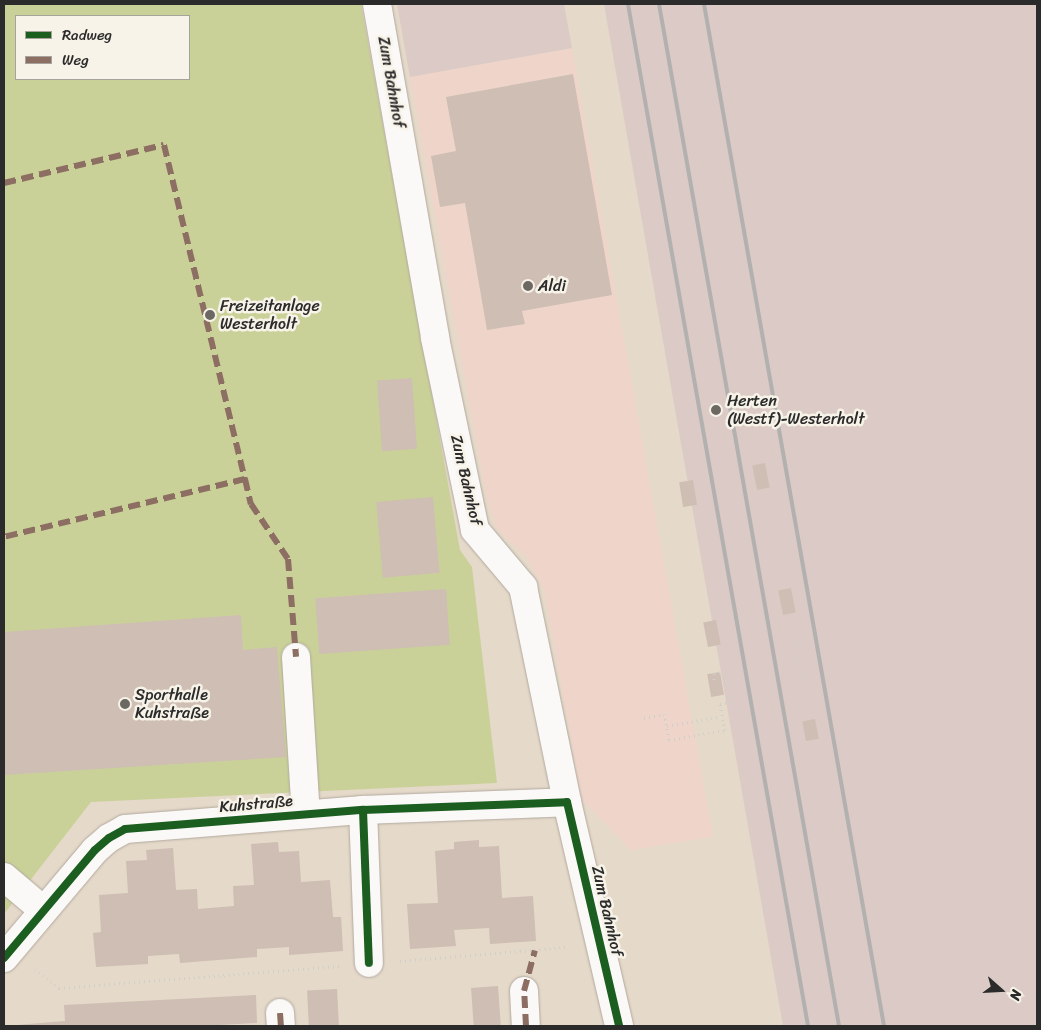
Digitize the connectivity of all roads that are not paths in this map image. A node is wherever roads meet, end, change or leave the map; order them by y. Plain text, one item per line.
1 (377, 4) edge
2 (296, 658) dead end
3 (568, 802) junction
4 (363, 810) junction
5 (306, 814) junction
6 (4, 877) edge
7 (43, 910) junction
8 (17, 961) edge
9 (369, 963) road end
10 (524, 991) dead end
11 (526, 1026) edge
12 (619, 1026) edge

1 - 3 street, Zum Bahnhof
2 - 5 street
3 - 4 street, Kuhstraße
3 - 12 street, Zum Bahnhof
4 - 5 street, Kuhstraße
4 - 9 street
5 - 7 street, Kuhstraße
6 - 7 street
7 - 8 street, Kuhstraße
10 - 11 street

